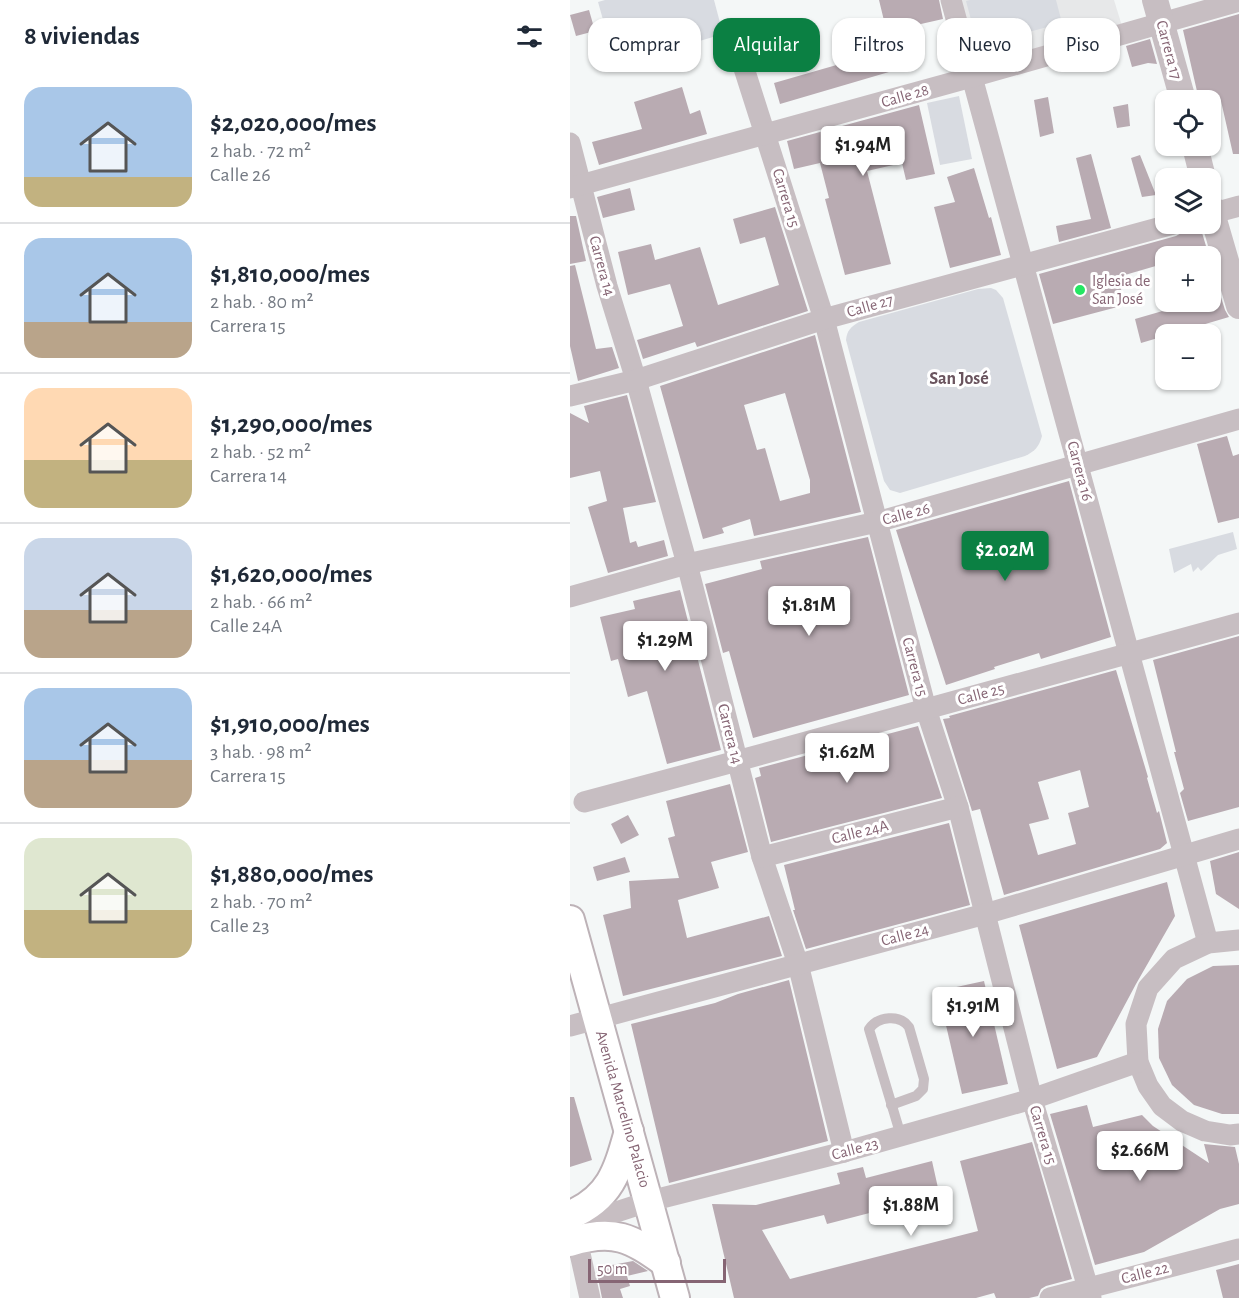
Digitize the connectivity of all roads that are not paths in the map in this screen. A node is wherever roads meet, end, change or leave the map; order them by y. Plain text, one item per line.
1 (951, 0) edge
2 (1239, 1) edge
3 (1159, 11) edge
4 (746, 72) edge
5 (972, 77) junction
6 (1180, 90) edge
7 (766, 134) junction
8 (570, 143) edge
9 (575, 186) edge
10 (1239, 206) edge
11 (1221, 209) edge
12 (1155, 229) edge
13 (1218, 234) edge
14 (1023, 263) junction
15 (1239, 306) edge
16 (824, 319) junction
17 (636, 380) junction
18 (570, 396) edge
19 (1239, 419) edge
20 (1078, 466) junction
21 (877, 522) junction
22 (687, 564) junction
23 (570, 597) edge
24 (1239, 622) edge
25 (1129, 654) junction
26 (926, 709) junction
27 (737, 761) junction
28 (584, 802) dead end
29 (958, 807) junction
30 (1239, 839) edge
31 (1185, 856) junction
32 (762, 857) junction
33 (985, 914) junction
34 (570, 920) edge
35 (1239, 940) edge
36 (1208, 943) junction
37 (798, 964) junction
38 (597, 1019) junction
39 (570, 1026) edge
40 (1138, 1062) junction
41 (1032, 1099) junction
42 (891, 1105) junction
43 (629, 1131) junction
44 (1239, 1134) edge
45 (901, 1136) junction
46 (844, 1152) junction
47 (650, 1201) junction
48 (572, 1232) edge
49 (1239, 1249) edge
50 (666, 1263) junction
51 (1090, 1293) edge
52 (590, 1298) edge
53 (675, 1298) edge
54 (1050, 1298) edge

1 - 5 street, Carrera 16
2 - 3 street, Calle 28
3 - 5 street, Calle 28
3 - 6 street, Carrera 17
4 - 7 street, Carrera 15
5 - 7 street, Calle 28
5 - 14 street, Carrera 16
7 - 9 street, Calle 28
7 - 16 street, Carrera 15
8 - 9 street, Carrera 14
9 - 17 street, Carrera 14
10 - 11 street
12 - 14 street, Calle 27
13 - 15 street
14 - 16 street, Calle 27
14 - 20 street, Carrera 16
16 - 17 street, Calle 27
16 - 21 street, Carrera 15
17 - 18 street, Calle 27
17 - 22 street, Carrera 14
19 - 20 street, Calle 26
20 - 21 street, Calle 26
20 - 25 street, Carrera 16
21 - 22 street, Calle 26
21 - 26 street, Carrera 15
22 - 23 street, Calle 26
22 - 27 street, Carrera 14
24 - 25 street, Calle 25
25 - 26 street, Calle 25
25 - 31 street, Carrera 16
26 - 27 street, Calle 25
26 - 29 street, Carrera 15
27 - 28 street, Calle 25
27 - 32 street, Carrera 14
29 - 32 street, Calle 24A
29 - 33 street, Carrera 15
30 - 31 street, Calle 24
31 - 33 street, Calle 24
31 - 36 street, Carrera 16
32 - 37 street, Carrera 14
33 - 37 street, Calle 24
33 - 41 street, Carrera 15
34 - 38 main road, Avenida Marcelino Palacio
35 - 36 street
36 - 40 street
37 - 38 street, Calle 24
37 - 46 street, Carrera 14
38 - 39 street, Calle 24
38 - 43 main road, Avenida Marcelino Palacio
40 - 41 street, Calle 23
40 - 44 street
41 - 45 street, Calle 23
41 - 51 street, Carrera 15
42 - 42 lane
42 - 45 lane
43 - 47 main road, Avenida Marcelino Palacio
43 - 48 main road
45 - 46 street, Calle 23
46 - 47 street, Calle 23
47 - 48 street, Calle 23
47 - 50 main road, Avenida Marcelino Palacio
48 - 50 main road
48 - 52 street
49 - 51 street, Calle 22
50 - 53 main road, Avenida Marcelino Palacio
51 - 54 street, Calle 22

